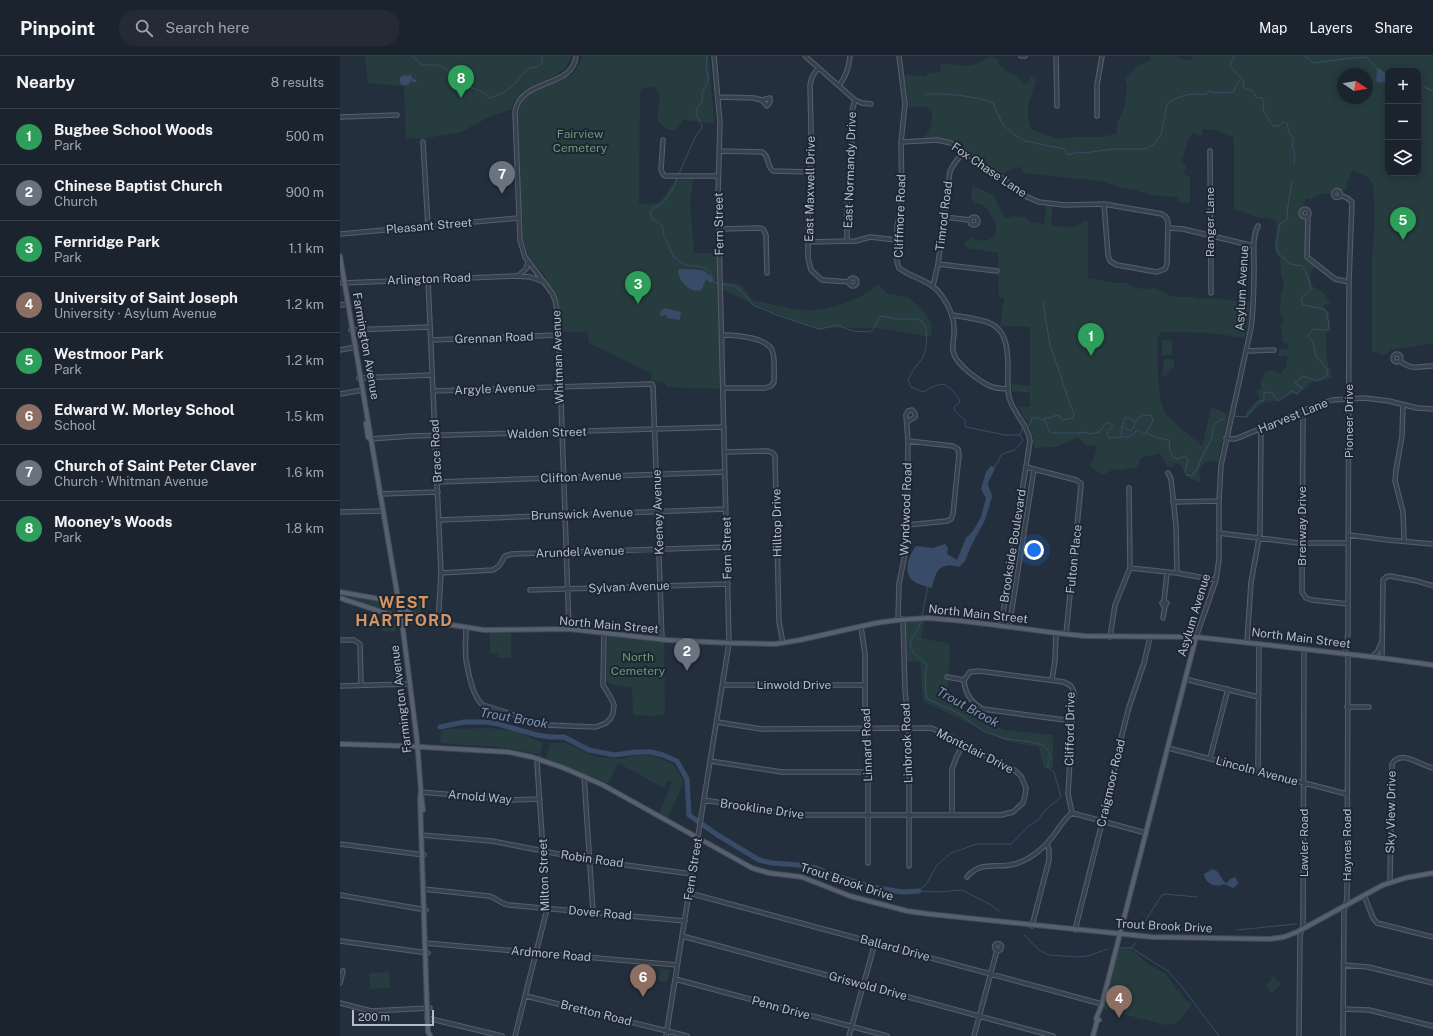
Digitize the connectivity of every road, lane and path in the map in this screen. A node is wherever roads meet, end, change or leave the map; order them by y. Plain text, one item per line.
1 (576, 56) edge
2 (714, 56) edge
3 (805, 56) edge
4 (850, 56) edge
5 (899, 56) edge
6 (1021, 56) edge
7 (1025, 56) edge
8 (1056, 56) edge
9 (1102, 56) edge
10 (818, 68) junction
11 (839, 86) junction
12 (718, 97) junction
13 (762, 100) dead end
14 (855, 100) junction
15 (871, 104) dead end
16 (1057, 106) dead end
17 (397, 115) dead end
18 (1097, 116) dead end
19 (340, 117) edge
20 (663, 140) dead end
21 (424, 142) dead end
22 (901, 142) junction
23 (719, 151) junction
24 (964, 151) junction
25 (1210, 152) dead end
26 (811, 172) junction
27 (718, 176) junction
28 (1340, 196) dead end
29 (1104, 204) junction
30 (1308, 216) dead end
31 (944, 217) junction
32 (518, 218) junction
33 (970, 220) dead end
34 (428, 226) junction
35 (1258, 226) dead end
36 (1168, 228) junction
37 (718, 229) junction
38 (340, 234) edge
39 (1210, 236) junction
40 (897, 240) junction
41 (847, 241) junction
42 (808, 242) junction
43 (1254, 246) junction
44 (340, 256) edge
45 (340, 262) edge
46 (528, 262) junction
47 (938, 264) junction
48 (340, 269) edge
49 (997, 271) dead end
50 (767, 273) dead end
51 (516, 276) junction
52 (428, 279) junction
53 (544, 282) junction
54 (850, 282) dead end
55 (1349, 282) junction
56 (343, 283) junction
57 (934, 286) junction
58 (1211, 293) dead end
59 (347, 304) junction
60 (340, 305) edge
61 (952, 316) junction
62 (430, 327) junction
63 (352, 330) junction
64 (558, 335) junction
65 (722, 335) junction
66 (431, 340) junction
67 (355, 348) junction
68 (340, 350) edge
69 (1274, 350) dead end
70 (1247, 351) junction
71 (1400, 361) dead end
72 (1433, 366) edge
73 (432, 375) junction
74 (360, 378) junction
75 (652, 384) joint
76 (560, 387) junction
77 (723, 388) junction
78 (1008, 389) junction
79 (362, 390) junction
80 (433, 391) junction
81 (340, 394) edge
82 (1349, 398) junction
83 (1403, 405) junction
84 (1433, 409) edge
85 (1303, 411) junction
86 (907, 422) dead end
87 (724, 427) junction
88 (1261, 428) junction
89 (655, 430) junction
90 (562, 433) junction
91 (435, 436) junction
92 (1226, 438) junction
93 (370, 440) junction
94 (908, 441) junction
95 (725, 452) junction
96 (1026, 467) junction
97 (1034, 469) junction
98 (726, 472) junction
99 (1168, 473) dead end
100 (656, 474) junction
101 (563, 478) junction
102 (437, 482) junction
103 (1129, 488) dead end
104 (438, 492) junction
105 (380, 494) junction
106 (1219, 501) junction
107 (1174, 502) junction
108 (726, 509) junction
109 (383, 511) junction
110 (658, 511) junction
111 (340, 512) edge
112 (564, 515) junction
113 (439, 520) junction
114 (907, 525) junction
115 (1219, 533) junction
116 (1349, 535) junction
117 (1259, 538) junction
118 (1404, 541) junction
119 (1302, 543) junction
120 (1348, 543) junction
121 (1433, 544) edge
122 (727, 547) junction
123 (659, 549) junction
124 (566, 552) junction
125 (1130, 568) junction
126 (441, 573) junction
127 (1167, 573) junction
128 (1177, 574) junction
129 (1216, 580) junction
130 (728, 584) junction
131 (661, 586) junction
132 (1433, 586) edge
133 (530, 590) dead end
134 (567, 590) junction
135 (340, 592) edge
136 (340, 598) edge
137 (399, 604) junction
138 (1348, 604) junction
139 (402, 618) junction
140 (1163, 618) dead end
141 (901, 620) junction
142 (427, 621) junction
143 (438, 623) junction
144 (1001, 626) junction
145 (861, 627) junction
146 (1009, 627) junction
147 (466, 628) junction
148 (569, 629) junction
149 (604, 633) junction
150 (1056, 634) junction
151 (1066, 634) junction
152 (1150, 636) junction
153 (1110, 637) junction
154 (1196, 637) junction
155 (340, 640) edge
156 (662, 640) junction
157 (1382, 640) junction
158 (1247, 642) junction
159 (729, 643) junction
160 (784, 643) junction
161 (1259, 644) junction
162 (1304, 649) junction
163 (1346, 654) junction
164 (1372, 657) junction
165 (1382, 658) junction
166 (1433, 665) edge
167 (946, 677) dead end
168 (1185, 679) junction
169 (964, 680) junction
170 (1052, 680) junction
171 (410, 684) junction
172 (361, 685) junction
173 (723, 685) junction
174 (865, 685) junction
175 (340, 686) edge
176 (1228, 689) junction
177 (1258, 697) junction
178 (1347, 707) junction
179 (1369, 707) dead end
180 (717, 722) junction
181 (1072, 722) junction
182 (865, 728) junction
183 (909, 728) junction
184 (340, 744) edge
185 (963, 744) junction
186 (418, 747) junction
187 (1168, 748) junction
188 (1210, 758) junction
189 (539, 759) junction
190 (710, 761) junction
191 (1433, 768) edge
192 (1258, 770) junction
193 (868, 772) junction
194 (584, 776) junction
195 (1304, 783) junction
196 (421, 792) junction
197 (1347, 794) junction
198 (540, 799) junction
199 (704, 800) junction
200 (1072, 813) junction
201 (868, 815) junction
202 (909, 815) junction
203 (952, 815) junction
204 (1103, 822) junction
205 (1146, 833) junction
206 (422, 835) junction
207 (698, 838) junction
208 (340, 844) edge
209 (1047, 844) junction
210 (544, 852) junction
211 (423, 854) junction
212 (589, 860) junction
213 (868, 863) dead end
214 (909, 866) dead end
215 (1433, 873) edge
216 (692, 874) junction
217 (967, 877) dead end
218 (1390, 882) junction
219 (424, 890) junction
220 (689, 893) junction
221 (340, 895) edge
222 (1364, 895) junction
223 (1345, 906) junction
224 (547, 909) junction
225 (425, 910) junction
226 (593, 912) junction
227 (685, 921) junction
228 (1032, 926) junction
229 (1076, 930) junction
230 (1302, 930) junction
231 (1119, 935) junction
232 (682, 936) junction
233 (1433, 936) edge
234 (340, 941) edge
235 (426, 943) junction
236 (875, 943) junction
237 (997, 950) dead end
238 (536, 952) junction
239 (426, 953) junction
240 (677, 965) junction
241 (1343, 965) junction
242 (343, 971) dead end
243 (991, 974) junction
244 (675, 979) junction
245 (340, 982) edge
246 (1433, 983) edge
247 (863, 985) junction
248 (526, 996) junction
249 (340, 1003) edge
250 (1102, 1004) junction
251 (428, 1008) junction
252 (1343, 1009) junction
253 (980, 1016) junction
254 (429, 1018) junction
255 (852, 1026) junction
256 (1433, 1026) edge
257 (666, 1031) junction
258 (430, 1035) edge
259 (502, 1036) edge
260 (515, 1036) edge
261 (666, 1036) edge
262 (687, 1036) edge
263 (849, 1036) edge
264 (887, 1036) edge
265 (974, 1036) edge
266 (1053, 1036) edge
267 (1094, 1036) edge
268 (1299, 1036) edge
269 (1343, 1036) edge

1 - 32 street, Whitman Avenue
2 - 12 street, Fern Street
3 - 10 street
4 - 11 street
5 - 22 street, Cliffmore Road
6 - 7 street
8 - 16 street
9 - 18 street
10 - 11 street
10 - 26 street, East Maxwell Drive
11 - 14 street
12 - 13 street
12 - 23 street, Fern Street
14 - 15 street
14 - 41 street, East Normandy Drive
17 - 19 street
20 - 27 street
21 - 34 street
22 - 24 street, Fox Chase Lane
22 - 40 street, Cliffmore Road
23 - 26 street
23 - 27 street, Fern Street
24 - 29 street, Fox Chase Lane
24 - 31 street, Timrod Road
25 - 39 street, Ranger Lane
26 - 42 street, East Maxwell Drive
27 - 37 street, Fern Street
28 - 55 street, Pioneer Drive
29 - 36 street, Fox Chase Lane
29 - 36 street
30 - 55 street
31 - 33 street
31 - 47 street, Timrod Road
32 - 34 street, Pleasant Street
32 - 46 street, Whitman Avenue
34 - 38 street, Pleasant Street
35 - 43 street, Asylum Avenue
36 - 39 street
37 - 50 street
37 - 65 street, Fern Street
39 - 43 street
39 - 58 street, Ranger Lane
40 - 41 street
40 - 57 street, Cliffmore Road
41 - 42 street
42 - 54 street, East Maxwell Drive
43 - 70 street, Asylum Avenue
44 - 45 main road, Farmington Avenue
45 - 56 main road, Farmington Avenue
46 - 51 street
46 - 53 street, Whitman Avenue
47 - 49 street
47 - 57 street, Timrod Road
48 - 56 main road, Farmington Avenue
51 - 52 street, Arlington Road
51 - 53 street, Arlington Road
52 - 56 street, Arlington Road
52 - 62 street, Brace Road
53 - 64 street, Whitman Avenue
55 - 82 street, Pioneer Drive
56 - 59 main road, Farmington Avenue
57 - 61 street, Cliffmore Road
59 - 60 street
59 - 63 main road, Farmington Avenue
61 - 78 street, Cliffmore Road
61 - 78 street, Brookside Boulevard
62 - 63 street
62 - 66 street, Brace Road
63 - 67 main road, Farmington Avenue
64 - 66 street, Grennan Road
64 - 76 street, Whitman Avenue
65 - 77 street, Fern Street
65 - 77 street
66 - 73 street, Brace Road
67 - 68 street
67 - 74 main road, Farmington Avenue
69 - 70 street
70 - 92 street, Asylum Avenue
71 - 72 street
73 - 74 street
73 - 80 street, Brace Road
74 - 79 main road, Farmington Avenue
75 - 76 street, Argyle Avenue
75 - 89 street, Keeney Avenue
76 - 80 street, Argyle Avenue
76 - 90 street, Whitman Avenue
77 - 87 street, Fern Street
78 - 96 street, Brookside Boulevard
79 - 81 street
79 - 93 main road, Farmington Avenue
80 - 91 street, Brace Road
82 - 83 street, Harvest Lane
82 - 85 street, Harvest Lane
82 - 116 street, Pioneer Drive
83 - 84 street, Harvest Lane
83 - 118 street
85 - 88 street, Harvest Lane
85 - 119 street, Brenway Drive
86 - 94 street, Wyndwood Road
87 - 89 street, Walden Street
87 - 95 street, Fern Street
88 - 92 street, Harvest Lane
88 - 117 street
89 - 90 street, Walden Street
89 - 100 street, Keeney Avenue
90 - 91 street, Walden Street
90 - 101 street, Whitman Avenue
91 - 93 street, Walden Street
91 - 102 street, Brace Road
92 - 106 street, Asylum Avenue
93 - 105 main road, Farmington Avenue
94 - 114 street, Wyndwood Road
94 - 114 street
95 - 98 street, Fern Street
95 - 160 street, Hilltop Drive
96 - 97 street
96 - 144 street, Brookside Boulevard
97 - 146 street, Brookside Boulevard
97 - 151 street, Fulton Place
98 - 100 street, Clifton Avenue
98 - 108 street, Fern Street
99 - 107 street
100 - 101 street, Clifton Avenue
100 - 110 street, Keeney Avenue
101 - 102 street, Clifton Avenue
101 - 112 street, Whitman Avenue
102 - 104 street, Brace Road
103 - 125 street
104 - 105 street
104 - 113 street, Brace Road
105 - 109 main road, Farmington Avenue
106 - 107 street
106 - 115 street, Asylum Avenue
107 - 128 street
108 - 110 street, Brunswick Avenue
108 - 122 street, Fern Street
109 - 111 street
109 - 137 main road, Farmington Avenue
110 - 112 street, Brunswick Avenue
110 - 123 street, Keeney Avenue
112 - 113 street, Brunswick Avenue
112 - 124 street, Whitman Avenue
113 - 126 street, Brace Road
114 - 141 street, Wyndwood Road
115 - 117 street
115 - 129 street, Asylum Avenue
116 - 118 street
116 - 120 street, Pioneer Drive
117 - 119 street
117 - 158 street
118 - 121 street
119 - 120 street
119 - 138 street, Brenway Drive
120 - 138 street, Pioneer Drive
122 - 123 street, Arundel Avenue
122 - 130 street, Fern Street
123 - 124 street, Arundel Avenue
123 - 131 street, Keeney Avenue
124 - 126 street, Arundel Avenue
124 - 134 street, Whitman Avenue
125 - 127 street
125 - 153 street
126 - 143 street, Brace Road
127 - 128 street
127 - 140 street
128 - 129 street
129 - 154 street, Asylum Avenue
130 - 131 street, Sylvan Avenue
130 - 159 street, Fern Street
131 - 134 street, Sylvan Avenue
131 - 156 street, Keeney Avenue
132 - 157 street
133 - 134 street, Sylvan Avenue
134 - 148 street, Whitman Avenue
135 - 137 main road
136 - 139 main road, North Main Street
137 - 139 main road, Farmington Avenue
137 - 142 main road, North Main Street
138 - 163 street, Pioneer Drive
139 - 142 main road, North Main Street
139 - 171 main road, Farmington Avenue
141 - 144 main road, North Main Street
141 - 145 main road, North Main Street
141 - 183 street, Linbrook Road
142 - 143 main road, North Main Street
143 - 147 main road, North Main Street
144 - 146 main road, North Main Street
145 - 160 main road, North Main Street
145 - 174 street, Linnard Road
146 - 150 main road, North Main Street
147 - 148 main road, North Main Street
147 - 149 street
148 - 149 main road, North Main Street
149 - 156 main road, North Main Street
150 - 151 main road, North Main Street
150 - 170 street
151 - 153 main road, North Main Street
152 - 153 main road, North Main Street
152 - 154 main road, North Main Street
152 - 204 street, Craigmoor Road
154 - 158 main road, North Main Street
154 - 168 main road, Asylum Avenue
155 - 172 street
156 - 159 main road, North Main Street
157 - 164 street
157 - 165 street
158 - 161 main road, North Main Street
159 - 160 main road, North Main Street
159 - 173 street, Fern Street
161 - 162 main road, North Main Street
161 - 177 street
162 - 163 main road, North Main Street
162 - 195 street, Lawler Road
163 - 164 main road, North Main Street
163 - 178 street, Haynes Road
164 - 165 main road, North Main Street
165 - 166 main road, North Main Street
167 - 169 street
168 - 176 street
168 - 187 main road, Asylum Avenue
169 - 170 street, Clifford Drive
169 - 181 street
170 - 181 street, Clifford Drive
171 - 172 street
171 - 186 main road, Farmington Avenue
172 - 175 street
173 - 174 street, Linwold Drive
173 - 180 street, Fern Street
174 - 182 street, Linnard Road
176 - 177 street
176 - 188 street
177 - 192 street
178 - 179 street
178 - 197 street, Haynes Road
180 - 182 street, Montclair Drive
180 - 190 street, Fern Street
181 - 200 street, Clifford Drive
182 - 183 street, Montclair Drive
182 - 193 street, Linnard Road
183 - 185 street, Montclair Drive
183 - 202 street, Linbrook Road
184 - 186 main road, Trout Brook Drive
185 - 203 street
185 - 203 street, Montclair Drive
186 - 189 main road, Trout Brook Drive
186 - 196 main road, Farmington Avenue
187 - 188 street, Lincoln Avenue
187 - 205 main road, Asylum Avenue
188 - 192 street, Lincoln Avenue
189 - 194 main road, Trout Brook Drive
189 - 198 street, Milton Street
190 - 193 street
190 - 199 street, Fern Street
191 - 218 street, Sky View Drive
192 - 195 street, Lincoln Avenue
193 - 201 street, Linnard Road
194 - 207 main road, Trout Brook Drive
194 - 212 street
195 - 197 street, Lincoln Avenue
195 - 230 street, Lawler Road
196 - 198 street, Arnold Way
196 - 206 main road, Farmington Avenue
197 - 223 street, Haynes Road
198 - 210 street, Milton Street
199 - 201 street, Brookline Drive
199 - 207 street, Fern Street
200 - 204 street
200 - 209 street
201 - 202 street, Montclair Drive
201 - 213 street, Linnard Road
202 - 203 street, Montclair Drive
202 - 214 street, Linbrook Road
204 - 205 street
204 - 229 street, Craigmoor Road
205 - 231 main road, Asylum Avenue
206 - 210 street, Robin Road
206 - 211 main road, Farmington Avenue
207 - 216 street, Fern Street
207 - 228 main road, Trout Brook Drive
208 - 211 street
209 - 217 street
209 - 228 street
210 - 212 street, Robin Road
210 - 224 street, Milton Street
211 - 219 main road, Farmington Avenue
212 - 216 street, Robin Road
212 - 226 street
215 - 218 main road, Trout Brook Drive
216 - 220 street, Fern Street
218 - 222 main road, Trout Brook Drive
219 - 224 street, Dover Road
219 - 225 main road, Farmington Avenue
220 - 227 street, Fern Street
220 - 236 street, Ballard Drive
221 - 225 street
222 - 223 main road, Trout Brook Drive
222 - 233 street
223 - 230 main road, Trout Brook Drive
223 - 241 street, Haynes Road
224 - 226 street, Dover Road
224 - 238 street, Milton Street
225 - 235 main road, Farmington Avenue
226 - 227 street, Dover Road
227 - 232 street, Fern Street
228 - 229 main road, Trout Brook Drive
229 - 231 main road, Trout Brook Drive
230 - 231 main road, Trout Brook Drive
230 - 268 street, Lawler Road
231 - 250 main road, Asylum Avenue
232 - 240 street, Fern Street
232 - 247 street, Griswold Drive
234 - 239 street
235 - 238 street, Ardmore Road
235 - 239 main road, Farmington Avenue
236 - 243 street, Ballard Drive
236 - 247 street
237 - 243 street
238 - 240 street, Ardmore Road
238 - 248 street, Milton Street
239 - 251 main road, Farmington Avenue
240 - 244 street, Fern Street
241 - 246 street
241 - 252 street, Haynes Road
242 - 245 street
243 - 250 street, Ballard Drive
243 - 253 street
244 - 255 street, Penn Drive
244 - 257 street, Fern Street
247 - 253 street, Griswold Drive
247 - 255 street
248 - 257 street, Bretton Road
248 - 260 street, Milton Street
249 - 251 street
250 - 267 main road, Asylum Avenue
251 - 254 main road, Farmington Avenue
252 - 256 street
252 - 269 street, Haynes Road
253 - 265 street
253 - 266 street, Griswold Drive
254 - 258 main road, Farmington Avenue
254 - 259 street
255 - 263 street
255 - 264 street, Penn Drive
257 - 261 street, Fern Street
257 - 262 street, Bretton Road

